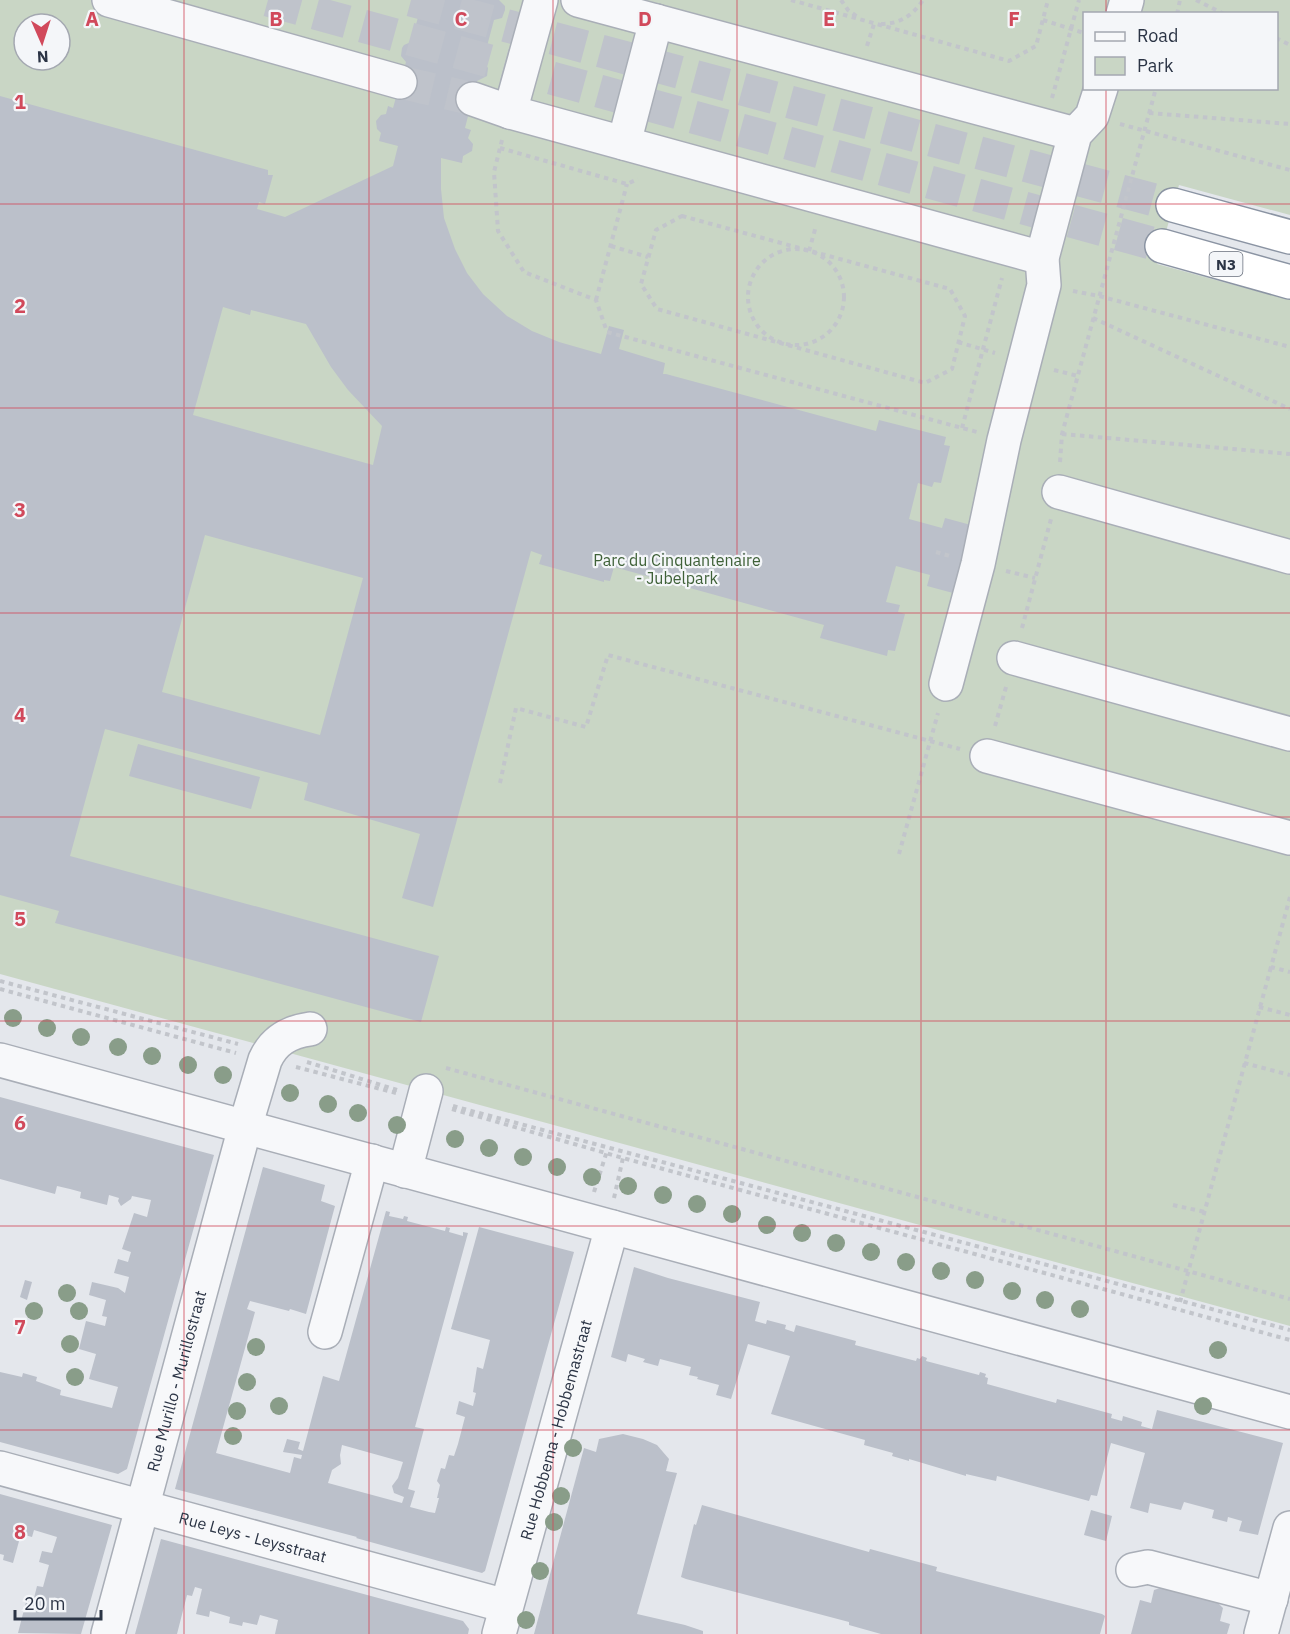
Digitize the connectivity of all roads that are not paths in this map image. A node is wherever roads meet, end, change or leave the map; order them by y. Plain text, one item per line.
1 (109, 0) edge
2 (541, 0) edge
3 (578, 0) edge
4 (656, 21) junction
5 (400, 82) tunnel mouth
6 (473, 99) tunnel mouth
7 (510, 112) junction
8 (1090, 113) edge
9 (624, 143) junction
10 (1173, 205) tunnel mouth
11 (1290, 237) edge
12 (1162, 246) tunnel mouth
13 (1043, 272) junction
14 (1290, 282) edge
15 (1059, 492) road end
16 (1290, 557) edge
17 (1014, 658) road end
18 (946, 684) dead end
19 (1290, 734) edge
20 (987, 756) road end
21 (1290, 838) edge
22 (310, 1029) dead end
23 (0, 1060) edge
24 (429, 1089) road end
25 (245, 1127) junction
26 (372, 1161) junction
27 (405, 1171) junction
28 (612, 1227) junction
29 (325, 1332) dead end
30 (1290, 1412) edge
31 (0, 1468) edge
32 (143, 1507) junction
33 (1290, 1528) edge
34 (1133, 1570) dead end
35 (1271, 1599) junction
36 (502, 1620) edge
37 (108, 1634) edge
38 (1261, 1634) edge

1 - 5 street
2 - 7 street
3 - 4 street
4 - 8 street
4 - 9 street
6 - 7 street
7 - 9 street
8 - 13 street
9 - 13 street
10 - 11 highway
12 - 14 highway, N3
13 - 18 street
15 - 16 street
17 - 19 street
20 - 21 street
22 - 25 street, Rue Murillo - Murillostraat
23 - 25 street
24 - 27 street
25 - 26 street
25 - 32 street, Rue Murillo - Murillostraat
26 - 27 street
26 - 29 street
27 - 28 street
28 - 30 street
28 - 36 street, Rue Hobbema - Hobbemastraat
31 - 32 street, Rue Leys - Leysstraat
32 - 36 street, Rue Leys - Leysstraat
32 - 37 street, Rue Murillo - Murillostraat
33 - 35 street
34 - 35 street
35 - 38 street

